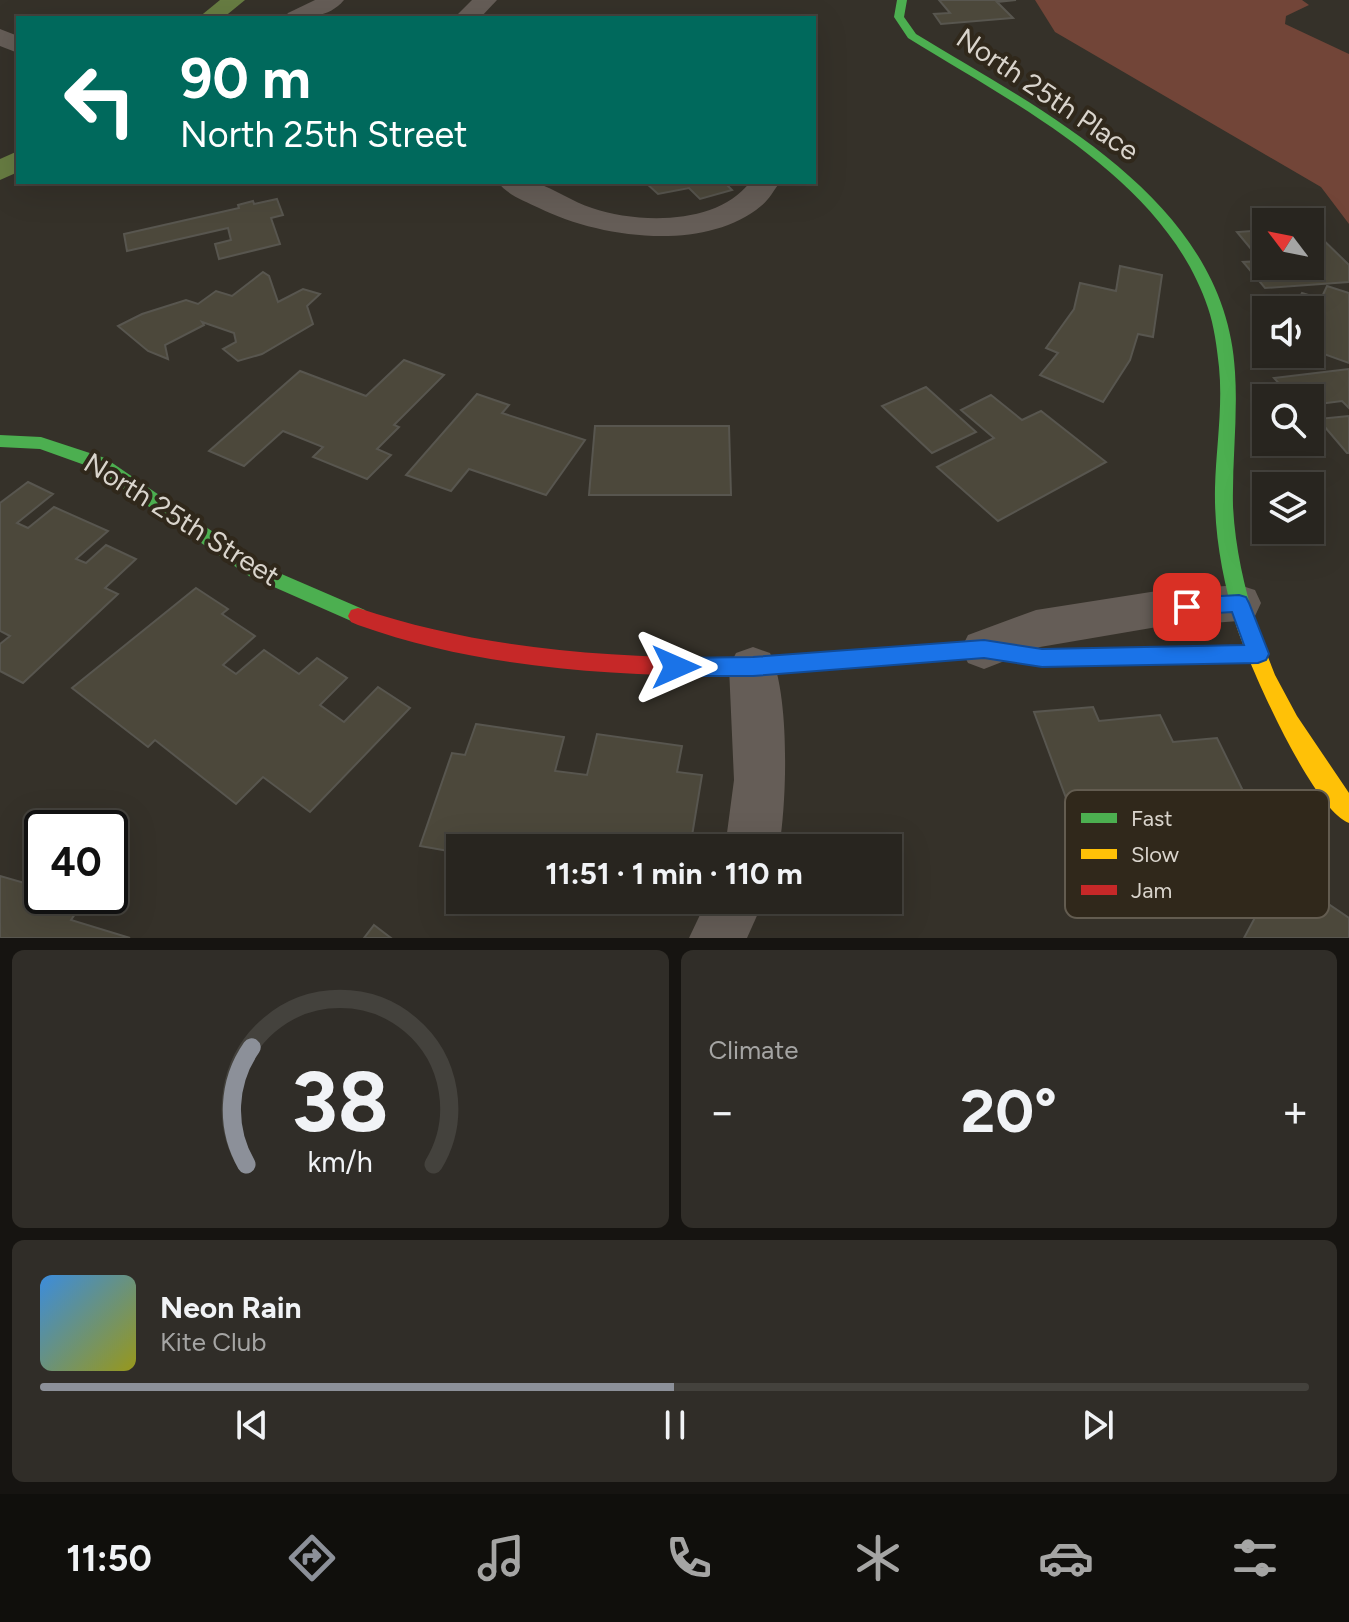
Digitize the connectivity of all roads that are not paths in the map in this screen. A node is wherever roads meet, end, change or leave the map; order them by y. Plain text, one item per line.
1 (333, 0) edge
2 (486, 0) edge
3 (902, 0) edge
4 (300, 16) edge
5 (468, 16) edge
6 (517, 184) edge
7 (764, 184) edge
8 (0, 441) edge
9 (1239, 603) junction
10 (984, 649) junction
11 (1258, 654) junction
12 (753, 667) junction
13 (1349, 812) edge
14 (755, 834) edge
15 (729, 914) edge
16 (718, 938) edge

1 - 4 street
2 - 5 street
3 - 9 street, North 25th Place
6 - 7 street
8 - 12 street, North 25th Street
9 - 10 street, North 25th Street
9 - 11 street
10 - 11 street, North 25th Street
10 - 12 street, North 25th Street
11 - 13 street
12 - 14 street
15 - 16 street

